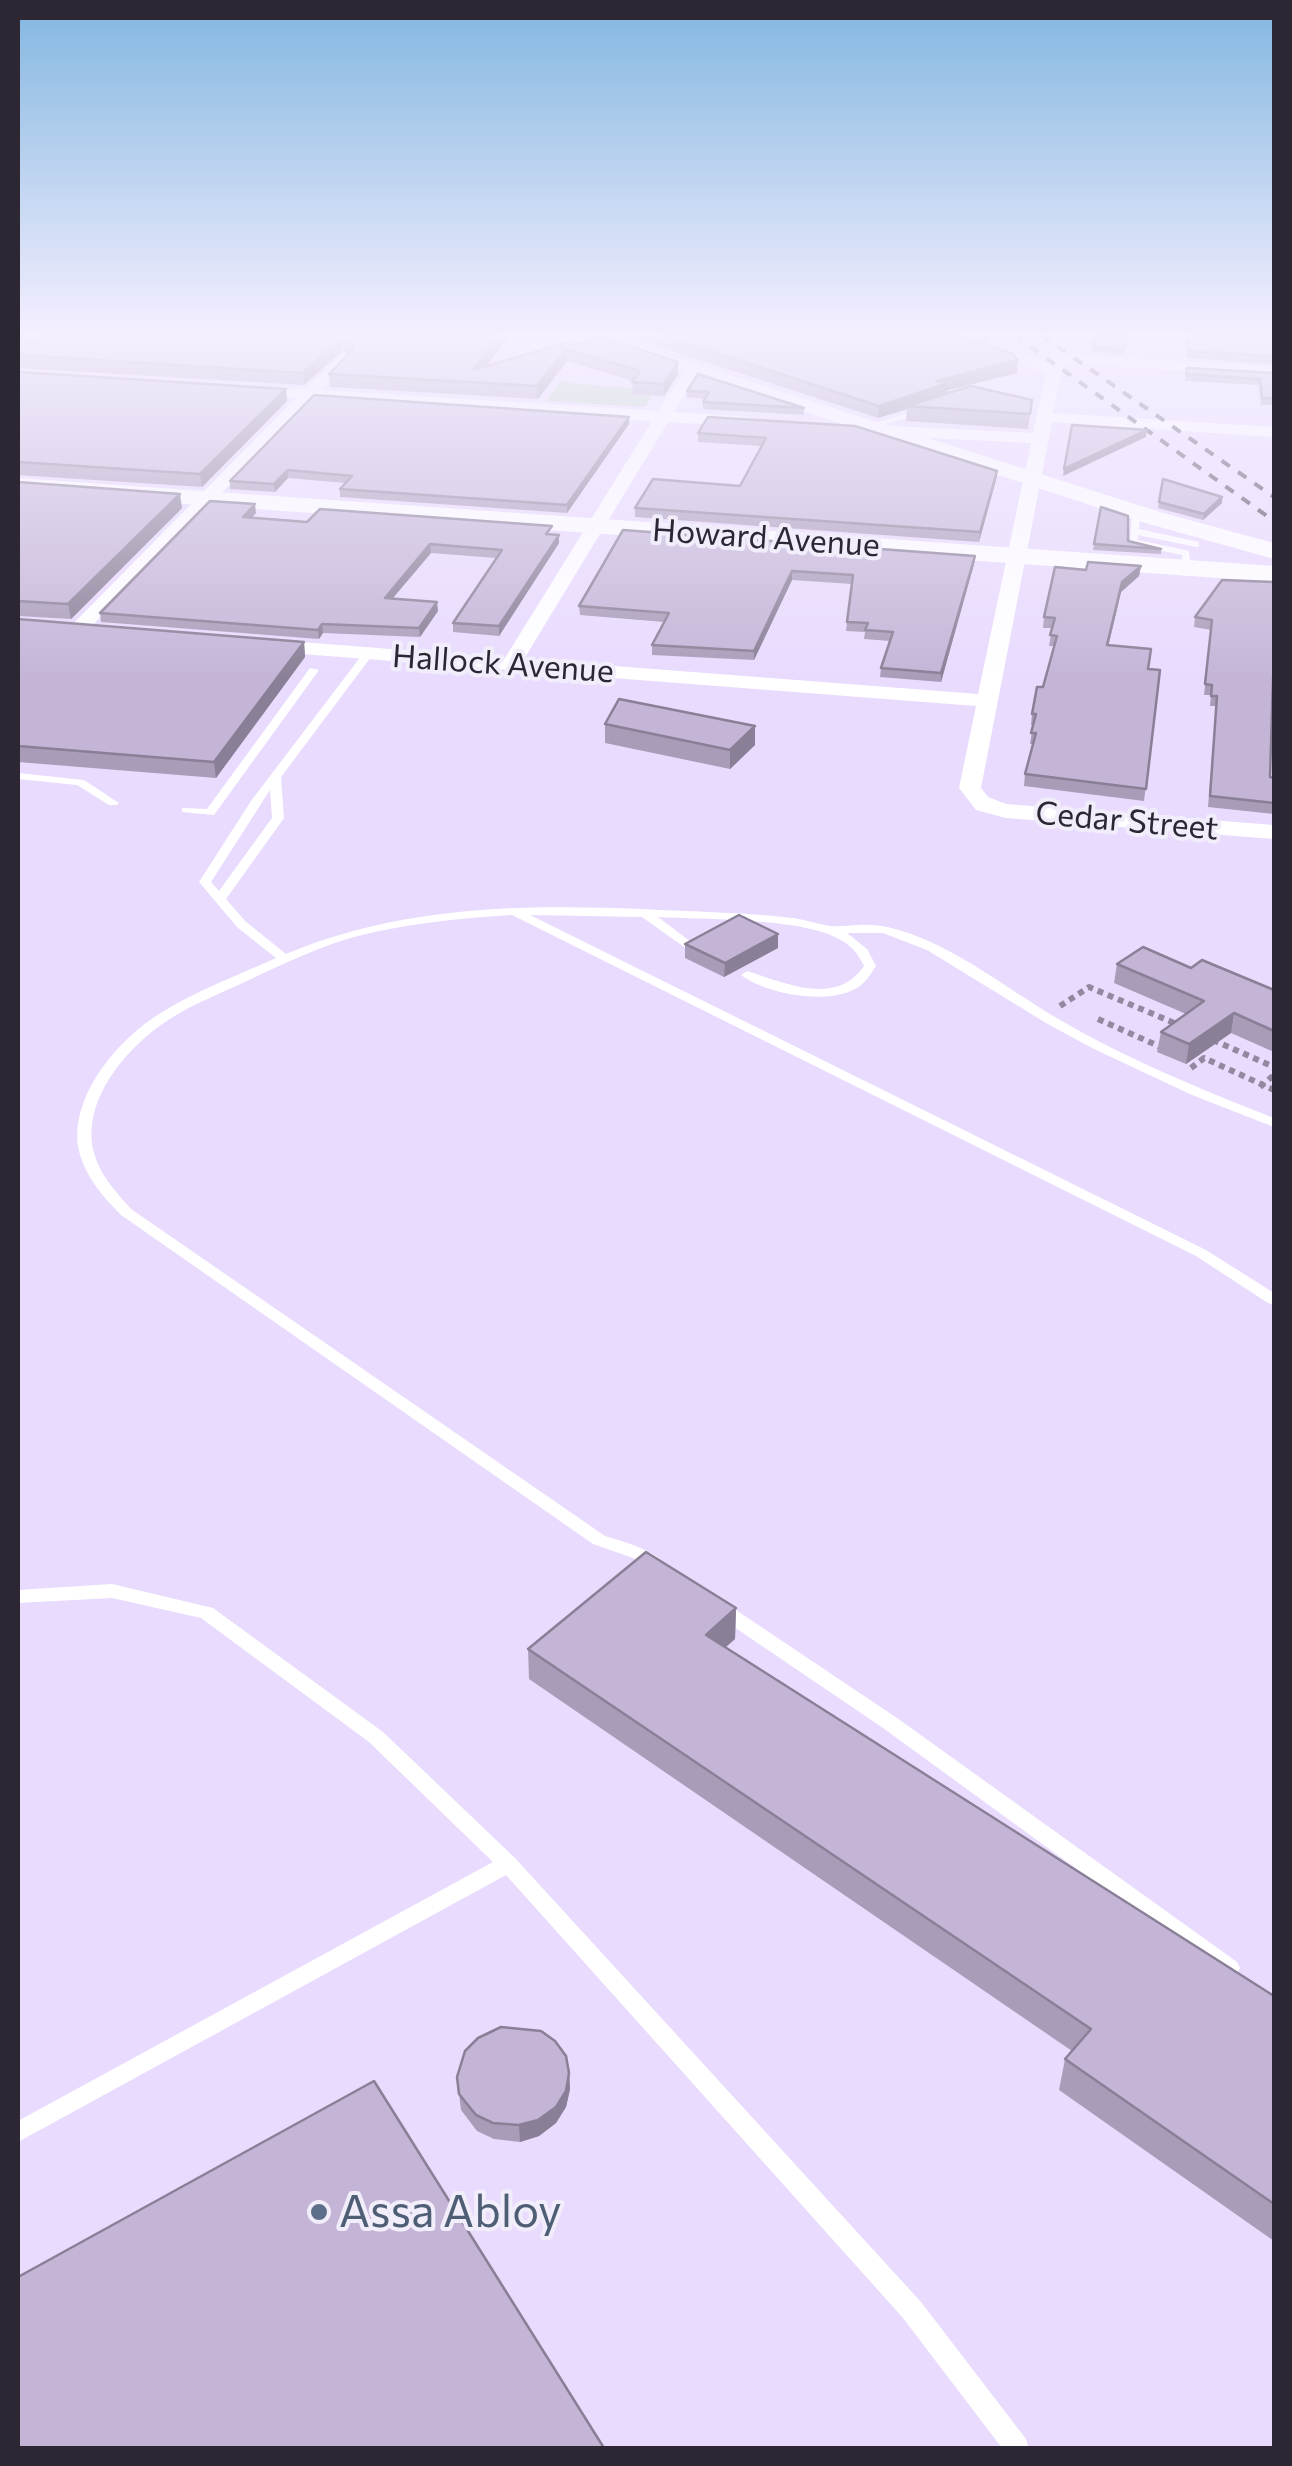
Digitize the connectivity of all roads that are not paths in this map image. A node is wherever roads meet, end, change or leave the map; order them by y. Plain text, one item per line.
1 (253, 450) edge
2 (643, 450) edge
3 (939, 450) edge
4 (1038, 450) edge
5 (1032, 479) junction
6 (18, 485) edge
7 (206, 498) junction
8 (1140, 520) junction
9 (595, 526) junction
10 (1193, 551) junction
11 (1274, 551) edge
12 (1015, 555) junction
13 (1274, 571) edge
14 (77, 630) edge
15 (233, 642) edge
16 (370, 653) junction
17 (511, 664) junction
18 (314, 670) dead end
19 (988, 702) junction
20 (18, 776) edge
21 (276, 776) junction
22 (113, 804) dead end
23 (186, 810) dead end
24 (1274, 832) edge
25 (220, 899) junction
26 (517, 912) junction
27 (645, 914) junction
28 (830, 930) junction
29 (687, 945) edge
30 (284, 958) junction
31 (747, 975) dead end
32 (1274, 1123) edge
33 (1274, 1300) edge
34 (671, 1575) edge
35 (702, 1596) edge
36 (18, 1597) edge
37 (508, 1864) junction
38 (1243, 1978) edge
39 (18, 2132) edge
40 (1017, 2448) edge

1 - 7 street
2 - 9 street
3 - 5 main road
4 - 5 street
5 - 8 main road
5 - 12 street
6 - 7 main road, Howard Avenue
7 - 9 main road, Howard Avenue
7 - 14 street
8 - 10 main road
8 - 11 main road
9 - 12 main road, Howard Avenue
9 - 17 street
10 - 12 main road, Howard Avenue
10 - 13 main road, Howard Avenue
12 - 19 street
15 - 16 street, Hallock Avenue
16 - 17 street, Hallock Avenue
16 - 21 lane
17 - 19 street, Hallock Avenue
18 - 23 lane
19 - 24 street, Cedar Street
20 - 22 lane
21 - 25 lane
21 - 25 lane
25 - 30 lane
26 - 27 lane
26 - 30 lane
26 - 33 lane
27 - 28 lane
27 - 29 lane
28 - 31 lane
28 - 32 lane
30 - 34 lane
35 - 38 lane
36 - 37 lane
37 - 39 lane
37 - 40 lane

